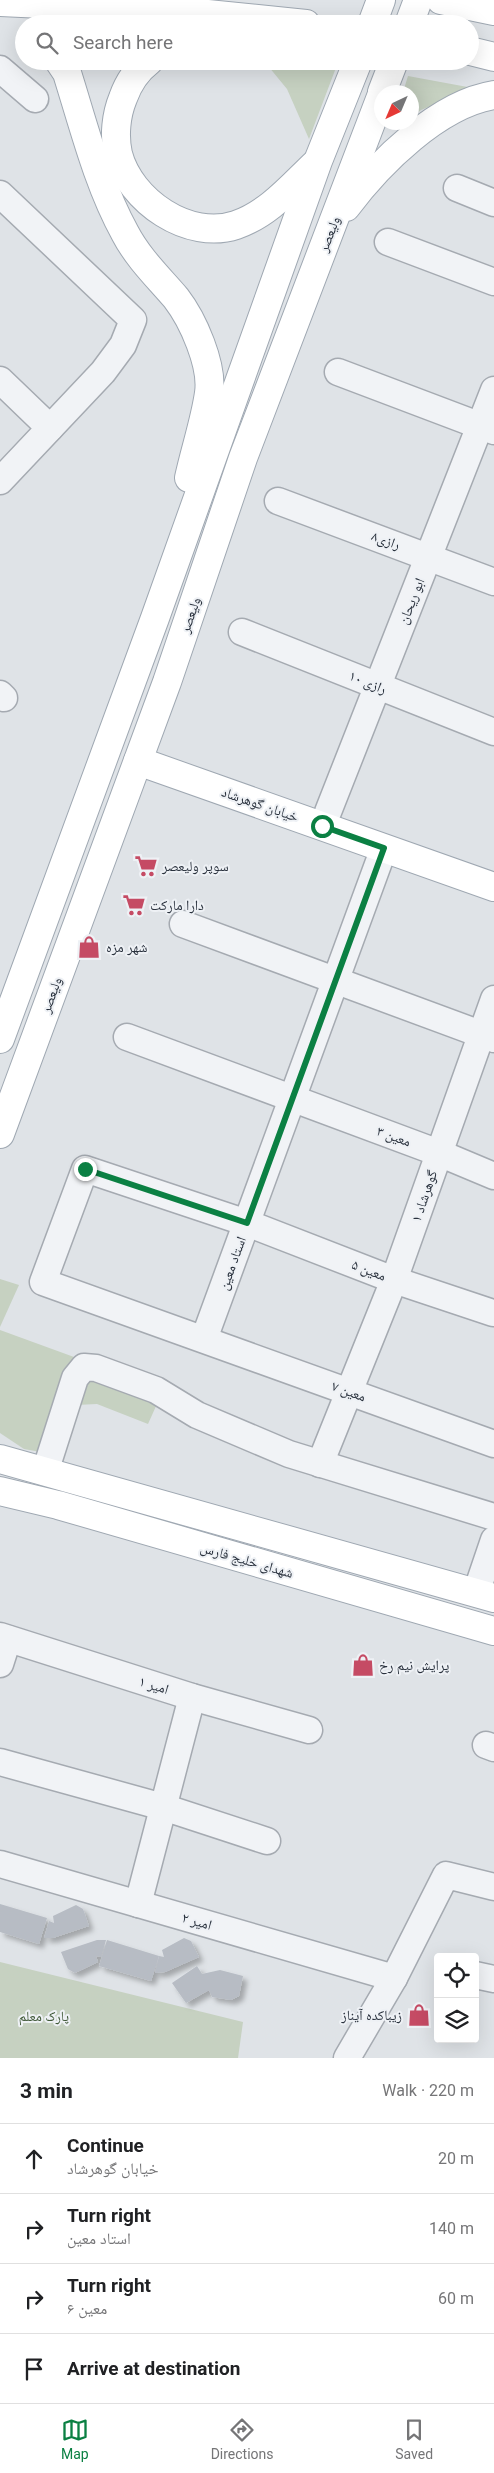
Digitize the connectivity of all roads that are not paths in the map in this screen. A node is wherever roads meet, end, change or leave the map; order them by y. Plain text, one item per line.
1 (382, 0) edge
2 (418, 0) edge
3 (441, 0) edge
4 (1, 3) edge
5 (494, 12) edge
6 (16, 15) edge
7 (196, 15) edge
8 (376, 15) edge
9 (412, 15) edge
10 (479, 53) edge
11 (494, 57) edge
12 (0, 69) edge
13 (64, 70) edge
14 (141, 70) edge
15 (355, 70) edge
16 (391, 70) edge
17 (385, 85) edge
18 (494, 95) edge
19 (35, 99) dead end
20 (374, 115) edge
21 (318, 161) junction
22 (456, 188) dead end
23 (0, 194) edge
24 (494, 203) edge
25 (333, 224) junction
26 (388, 242) dead end
27 (494, 282) edge
28 (338, 372) dead end
29 (0, 380) edge
30 (494, 390) edge
31 (50, 428) junction
32 (487, 428) edge
33 (0, 481) edge
34 (278, 500) dead end
35 (429, 555) junction
36 (494, 582) edge
37 (155, 618) junction
38 (242, 632) dead end
39 (377, 686) junction
40 (494, 732) edge
41 (138, 761) junction
42 (328, 812) dead end
43 (384, 848) junction
44 (493, 885) edge
45 (183, 924) dead end
46 (336, 980) junction
47 (494, 999) edge
48 (1, 1035) edge
49 (127, 1037) dead end
50 (488, 1037) edge
51 (292, 1098) junction
52 (0, 1134) edge
53 (439, 1153) junction
54 (494, 1176) edge
55 (247, 1223) junction
56 (394, 1280) junction
57 (43, 1282) joint
58 (493, 1314) edge
59 (204, 1340) junction
60 (348, 1390) junction
61 (494, 1444) edge
62 (0, 1459) edge
63 (320, 1464) junction
64 (45, 1472) junction
65 (0, 1491) edge
66 (494, 1517) edge
67 (494, 1540) edge
68 (485, 1595) edge
69 (494, 1631) edge
70 (4, 1638) edge
71 (0, 1664) edge
72 (192, 1696) junction
73 (309, 1730) dead end
74 (0, 1762) edge
75 (163, 1807) junction
76 (267, 1841) dead end
77 (0, 1864) edge
78 (494, 1887) edge
79 (138, 1904) junction
80 (479, 1976) edge
81 (394, 1978) junction
82 (494, 1979) edge
83 (347, 2058) edge

1 - 8 main road
2 - 9 main road
3 - 5 main road
4 - 6 main road
4 - 7 main road
10 - 11 main road
12 - 19 street
13 - 37 main road
14 - 21 main road
15 - 21 main road
16 - 17 main road, ولیعصر
18 - 25 main road
20 - 25 main road, ولیعصر
21 - 37 main road
22 - 24 street
23 - 31 street
25 - 41 main road, ولیعصر
26 - 27 street
28 - 32 street
29 - 31 street
30 - 32 street, ابو ریحان
31 - 33 street
32 - 35 street, ابو ریحان
34 - 35 street, رازی۸
35 - 36 street, رازی۸
35 - 39 street, ابو ریحان
37 - 48 main road
38 - 39 street, رازی ۱۰
39 - 40 street, رازی ۱۰
39 - 42 street, ابو ریحان
41 - 43 main road, خیابان گوهرشاد
41 - 52 main road, ولیعصر
43 - 44 main road, خیابان گوهرشاد
43 - 46 street, استاد معین
45 - 46 street
46 - 50 street
46 - 51 street, استاد معین
47 - 50 street, گوهرشاد ۱
49 - 51 street, معین ۳
50 - 53 street, گوهرشاد ۱
51 - 53 street, معین ۳
51 - 55 street, استاد معین
53 - 54 street, معین ۳
53 - 56 street, گوهرشاد ۱
55 - 56 street, معین ۵
55 - 57 street, معین ۵
55 - 59 street, استاد معین
56 - 58 street, معین ۵
56 - 60 street, گوهرشاد ۱
57 - 59 street, معین ۷
59 - 60 street, معین ۷
60 - 61 street, معین ۷
60 - 63 street, گوهرشاد ۱
62 - 64 main road
63 - 64 street
63 - 66 street
64 - 68 main road
65 - 69 main road, شهدای خلیج فارس
67 - 68 street
70 - 71 street
70 - 72 street, امیر ۱
72 - 73 street, امیر ۱
72 - 75 street
74 - 75 street
75 - 76 street
75 - 79 street
77 - 79 street, امیر ۲
78 - 81 street
79 - 81 street, امیر ۲
80 - 82 street
81 - 83 street

